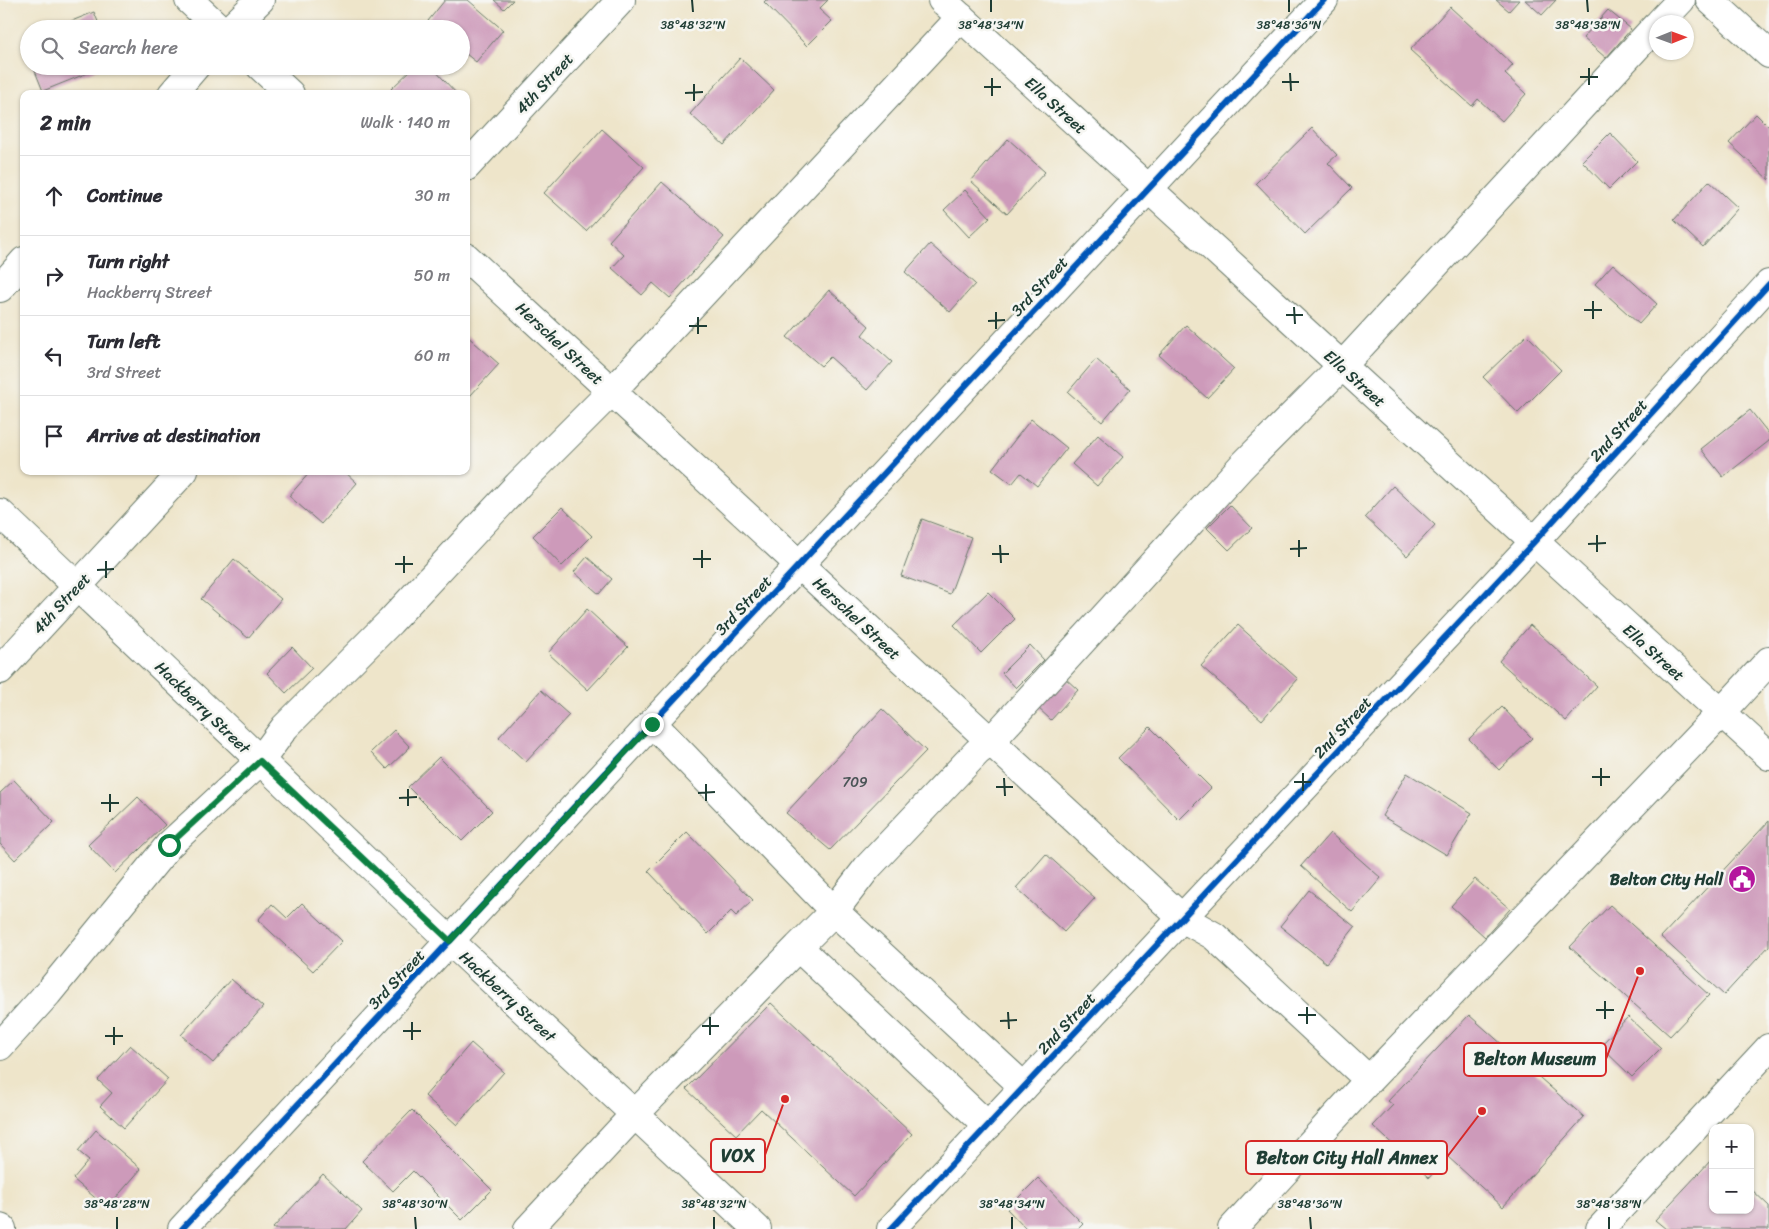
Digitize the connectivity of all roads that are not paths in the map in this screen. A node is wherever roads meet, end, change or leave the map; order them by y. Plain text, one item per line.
1 (189, 0) edge
2 (260, 0) edge
3 (621, 0) edge
4 (1324, 0) edge
5 (1681, 0) edge
6 (1710, 0) edge
7 (951, 9) edge
8 (1667, 15) edge
9 (210, 20) edge
10 (239, 20) edge
11 (1649, 34) edge
12 (1769, 54) edge
13 (188, 75) edge
14 (270, 75) edge
15 (175, 90) edge
16 (286, 90) edge
17 (470, 163) edge
18 (1148, 189) junction
19 (470, 261) edge
20 (20, 266) edge
21 (1769, 284) edge
22 (0, 288) edge
23 (1342, 366) junction
24 (612, 391) junction
25 (180, 475) edge
26 (0, 513) edge
27 (1534, 542) junction
28 (800, 565) junction
29 (78, 586) junction
30 (1769, 661) edge
31 (0, 670) edge
32 (1722, 713) junction
33 (652, 724) junction
34 (990, 741) junction
35 (1769, 756) edge
36 (260, 761) junction
37 (834, 911) junction
38 (1182, 918) junction
39 (450, 941) junction
40 (798, 947) junction
41 (0, 1046) edge
42 (1769, 1048) edge
43 (1369, 1080) junction
44 (1024, 1087) junction
45 (635, 1114) junction
46 (988, 1126) junction
47 (182, 1229) edge
48 (528, 1229) edge
49 (757, 1229) edge
50 (891, 1229) edge
51 (1232, 1229) edge
52 (1600, 1229) edge

1 - 9 street
2 - 10 street
3 - 17 street, 4th Street
4 - 18 street, 3rd Street
5 - 8 street
6 - 12 street
7 - 18 street, Ella Street
7 - 24 street
11 - 23 street
13 - 15 street
14 - 16 street
18 - 23 street, Ella Street
18 - 28 street, 3rd Street
19 - 24 street, Herschel Street
20 - 22 street
21 - 27 street, 2nd Street
23 - 27 street, Ella Street
23 - 34 street
24 - 28 street, Herschel Street
24 - 36 street
25 - 29 street, 4th Street
26 - 29 street, Hackberry Street
27 - 32 street, Ella Street
27 - 38 street, 2nd Street
28 - 33 street, 3rd Street
28 - 34 street, Herschel Street
29 - 31 street, 4th Street
29 - 36 street, Hackberry Street
30 - 32 street
32 - 35 street, Ella Street
32 - 43 street
33 - 37 street
33 - 39 street, 3rd Street
34 - 37 street
34 - 38 street, Herschel Street
36 - 39 street, Hackberry Street
36 - 41 street
37 - 40 street
37 - 44 street
38 - 43 street, Herschel Street
38 - 44 street, 2nd Street
39 - 45 street, Hackberry Street
39 - 47 street, 3rd Street
40 - 45 street
40 - 46 street
42 - 52 street
43 - 51 street
44 - 46 street, 2nd Street
45 - 48 street
45 - 49 street, Hackberry Street
46 - 50 street, 2nd Street

